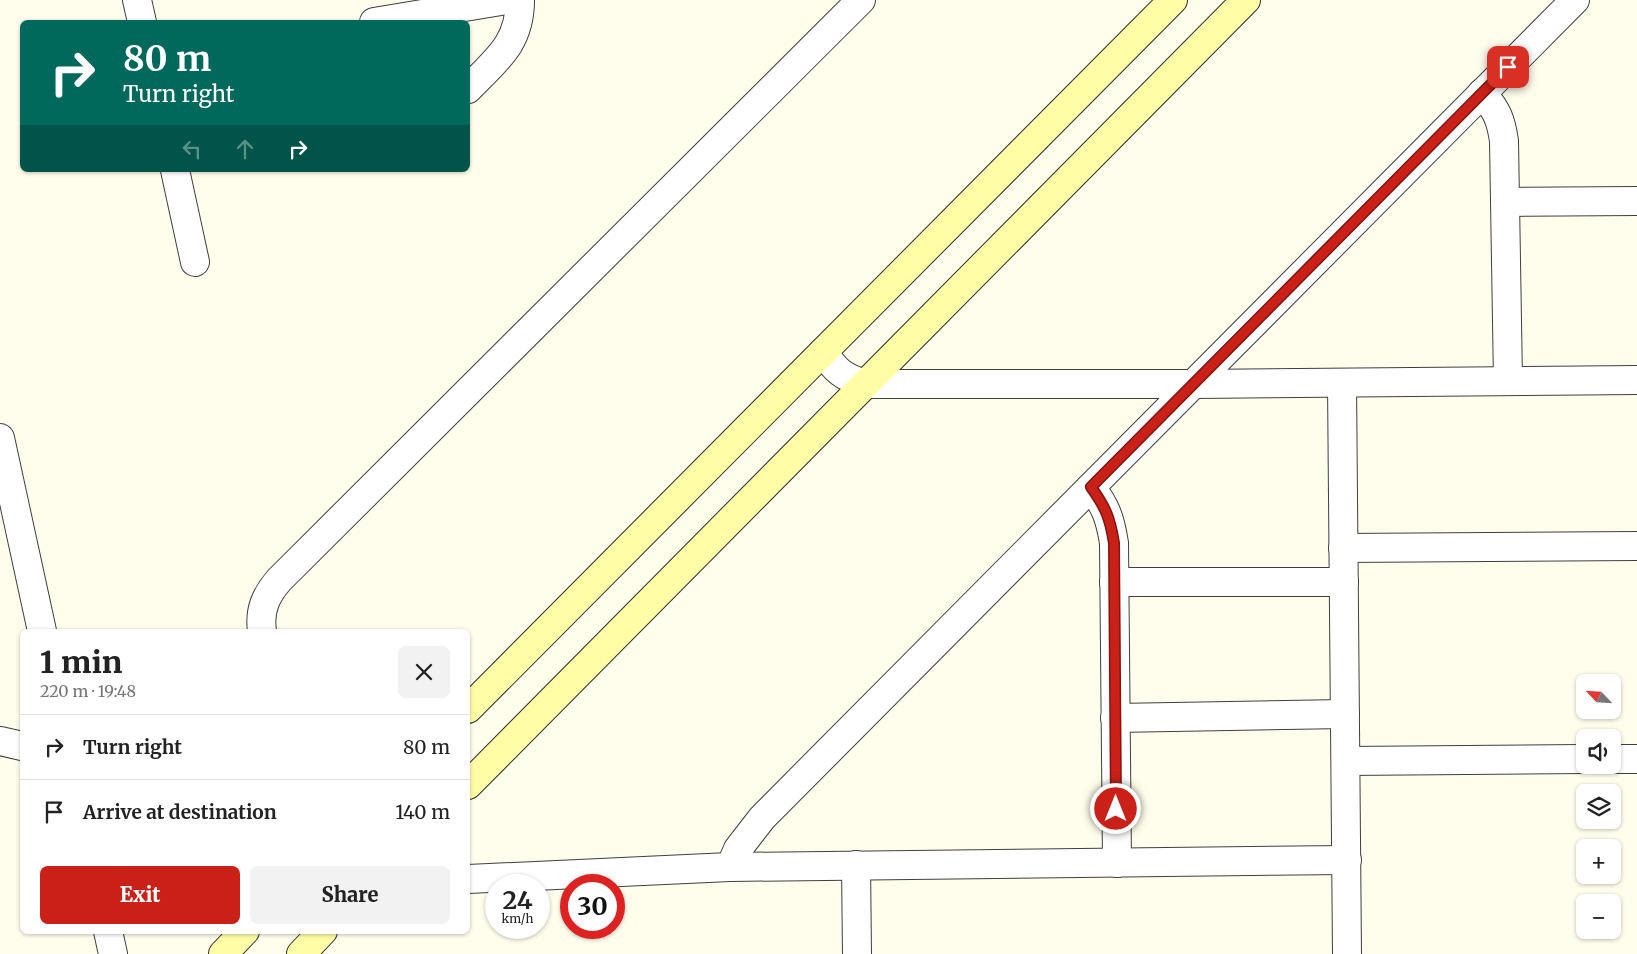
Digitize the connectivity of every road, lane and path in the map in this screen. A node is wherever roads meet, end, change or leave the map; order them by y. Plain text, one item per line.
1 (138, 0) edge
2 (507, 0) edge
3 (520, 0) edge
4 (861, 0) edge
5 (1173, 0) edge
6 (1246, 0) edge
7 (1575, 0) edge
8 (142, 20) edge
9 (386, 20) edge
10 (470, 87) edge
11 (1482, 94) junction
12 (175, 172) edge
13 (1637, 201) edge
14 (1505, 202) junction
15 (195, 262) dead end
16 (823, 352) junction
17 (1637, 380) edge
18 (1508, 381) junction
19 (1342, 383) junction
20 (865, 384) junction
21 (1194, 384) junction
22 (0, 438) edge
23 (1091, 487) junction
24 (1637, 546) edge
25 (1344, 548) junction
26 (1114, 582) junction
27 (1344, 582) junction
28 (42, 629) edge
29 (262, 629) edge
30 (470, 707) edge
31 (1345, 714) junction
32 (1116, 718) junction
33 (0, 741) edge
34 (20, 746) edge
35 (1576, 759) edge
36 (1621, 759) edge
37 (1637, 759) edge
38 (1346, 762) junction
39 (470, 783) edge
40 (1347, 860) junction
41 (1116, 863) junction
42 (856, 865) junction
43 (730, 867) junction
44 (470, 879) edge
45 (109, 934) edge
46 (242, 934) edge
47 (320, 934) edge
48 (113, 954) edge
49 (223, 954) edge
50 (301, 954) edge
51 (857, 954) edge
52 (1347, 954) edge

1 - 8 street
2 - 9 street
3 - 10 street
4 - 29 street
5 - 16 street
6 - 20 street
7 - 11 street
11 - 14 street
11 - 21 street
12 - 15 street
13 - 14 street
14 - 18 street
16 - 20 street
16 - 30 street
17 - 18 street
18 - 19 street
19 - 21 street
19 - 25 street
20 - 21 street
20 - 39 street
21 - 23 street
22 - 28 street
23 - 26 street
23 - 43 street
24 - 25 street
25 - 27 street
26 - 27 street
26 - 32 street
27 - 31 street
31 - 32 street
31 - 38 street
32 - 41 street
33 - 34 street
35 - 38 street
36 - 37 street
38 - 40 street
40 - 41 street
40 - 52 street
41 - 42 street
42 - 43 street
42 - 51 street
43 - 44 street
45 - 48 street
46 - 49 street
47 - 50 street

